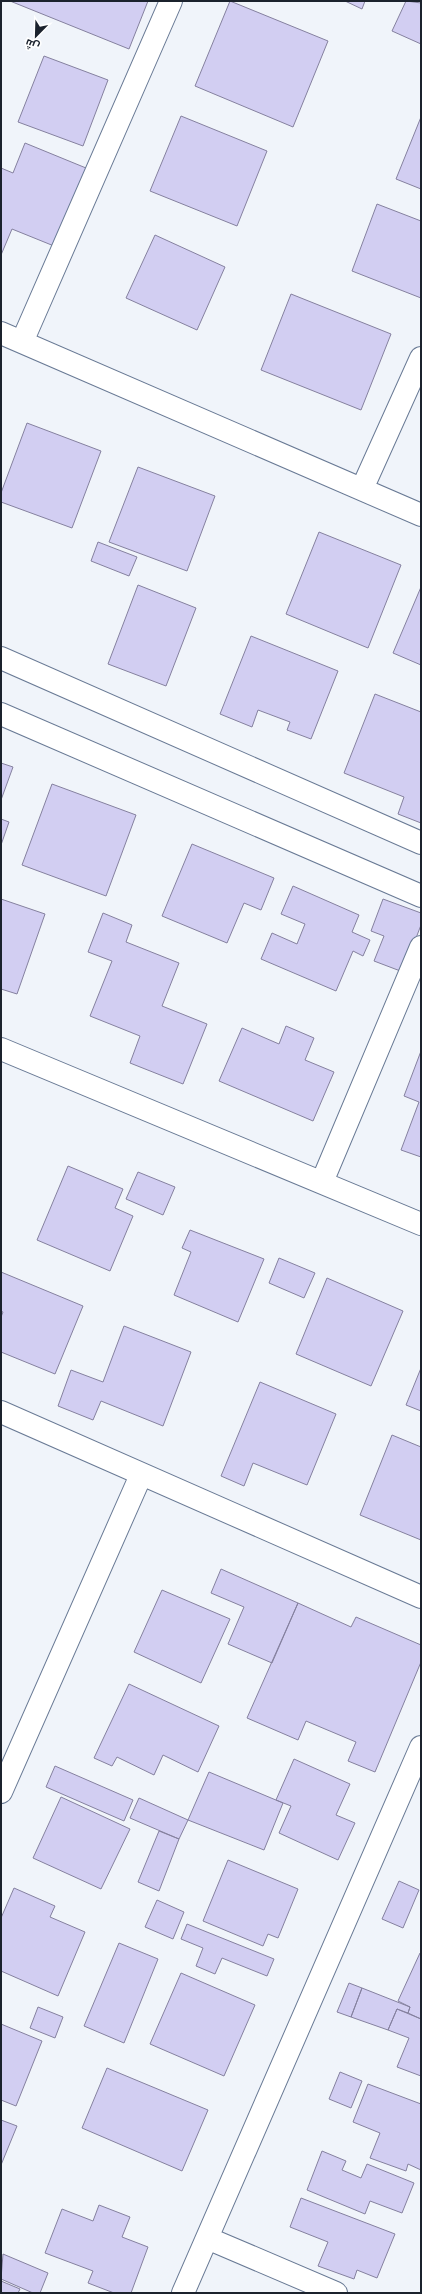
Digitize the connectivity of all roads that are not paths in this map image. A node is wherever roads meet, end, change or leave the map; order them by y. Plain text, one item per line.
1 (171, 1) edge
2 (1, 333) edge
3 (22, 342) junction
4 (421, 358) edge
5 (362, 489) junction
6 (421, 515) edge
7 (1, 658) edge
8 (1, 714) edge
9 (421, 843) edge
10 (421, 896) edge
11 (421, 947) edge
12 (1, 1049) edge
13 (322, 1182) junction
14 (421, 1224) edge
15 (1, 1412) edge
16 (141, 1475) junction
17 (421, 1597) edge
18 (421, 1747) edge
19 (7, 1761) edge
20 (413, 1789) edge
21 (1, 1792) edge
22 (207, 2238) junction
23 (183, 2293) edge
24 (336, 2293) edge

1 - 3 street
2 - 3 street
3 - 5 street
4 - 5 street
5 - 6 street
7 - 9 street
8 - 10 street
11 - 13 street
12 - 13 street
13 - 14 street
15 - 16 street
16 - 17 street
16 - 19 street
18 - 20 street
19 - 21 street
20 - 22 street
22 - 23 street
22 - 24 street

